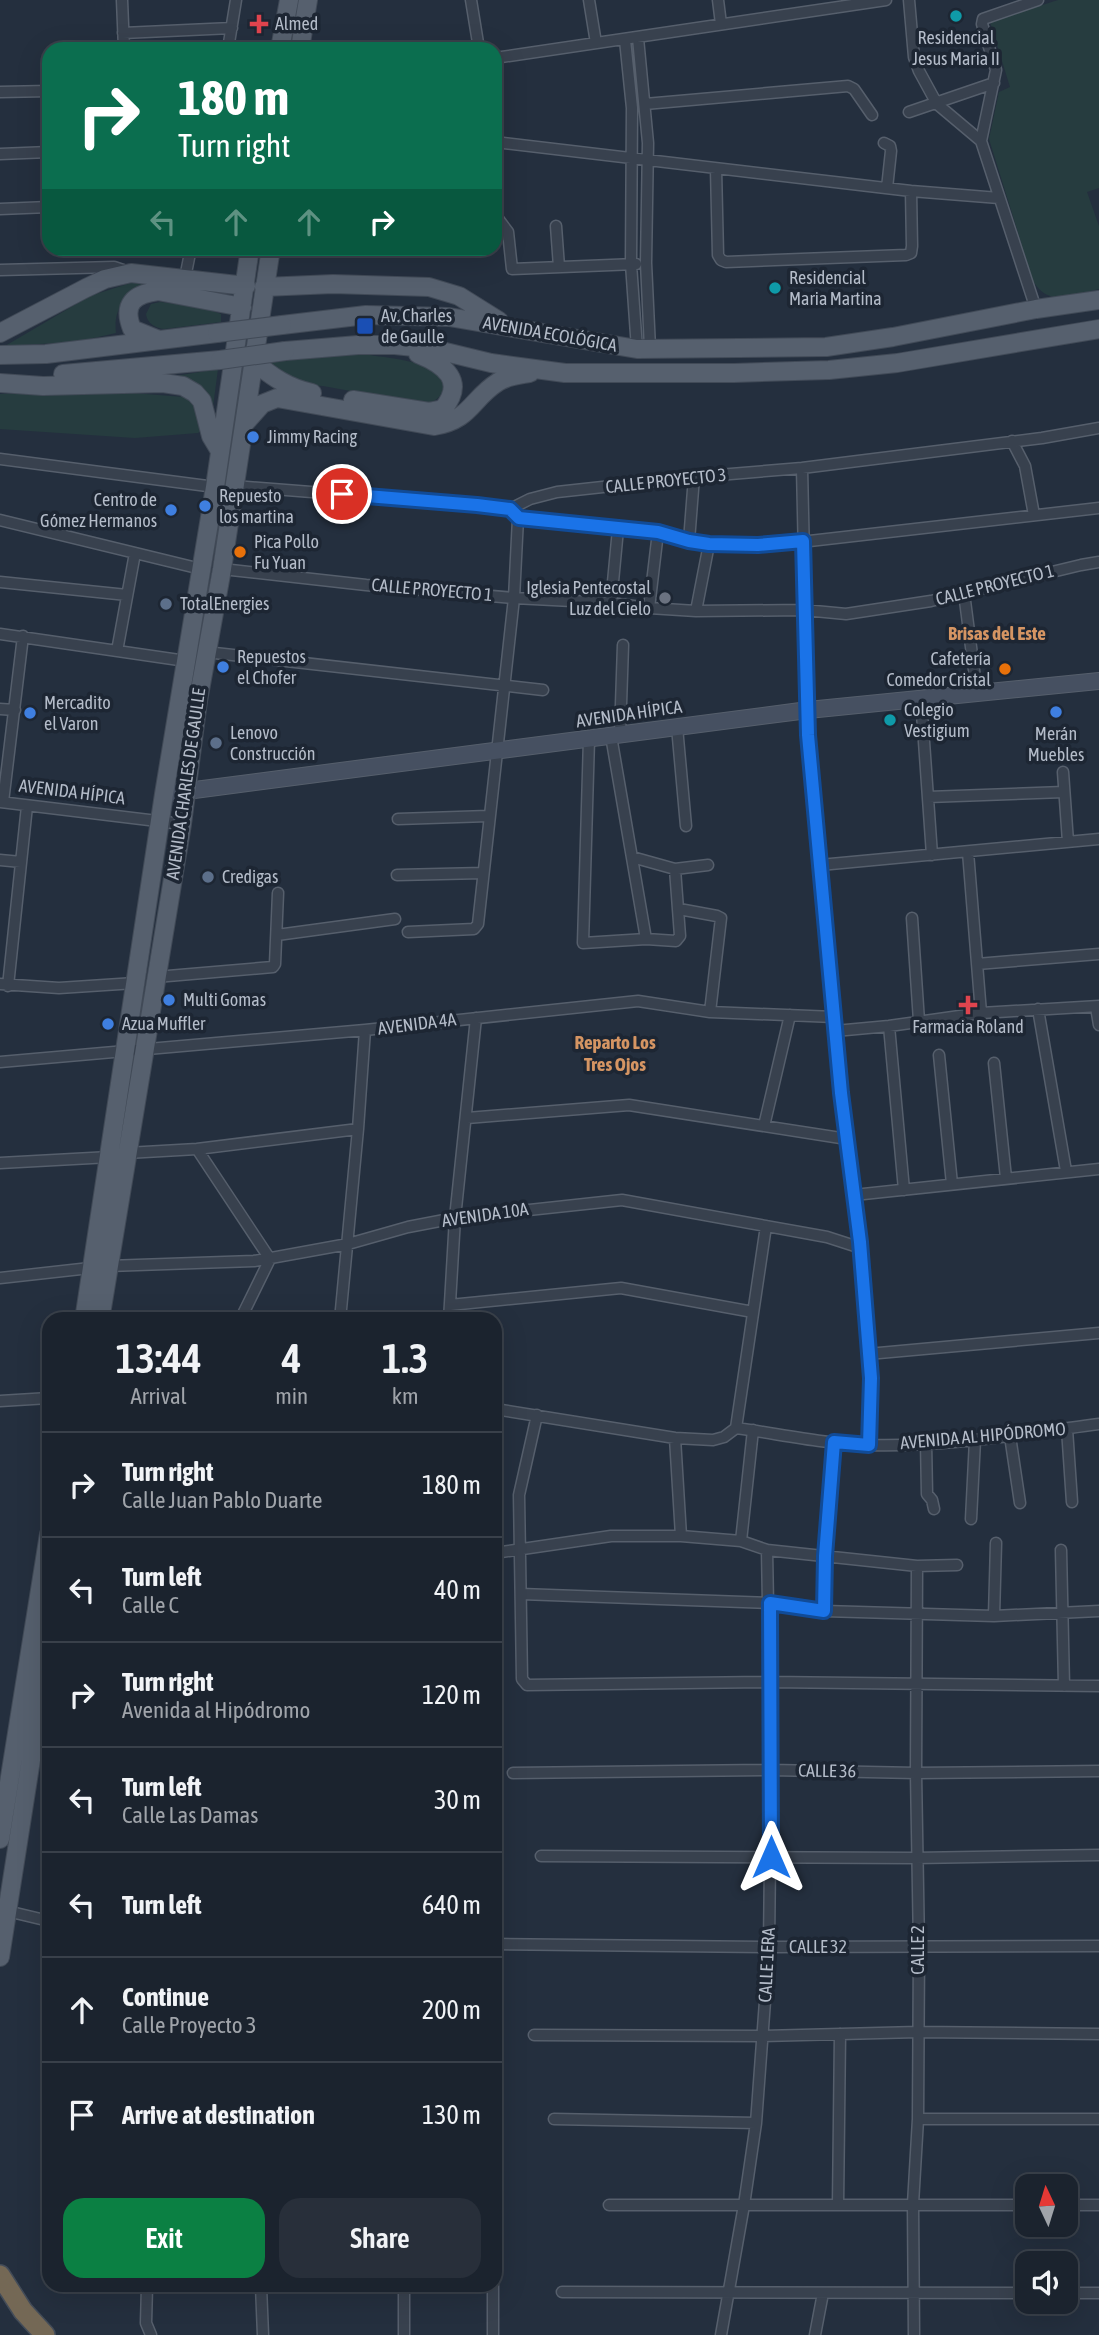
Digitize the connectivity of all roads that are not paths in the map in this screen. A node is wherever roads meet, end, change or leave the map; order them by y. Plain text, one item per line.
1 (122, 0) edge
2 (236, 0) edge
3 (289, 0) edge
4 (308, 0) edge
5 (471, 0) edge
6 (589, 0) edge
7 (718, 0) edge
8 (886, 0) edge
9 (909, 0) edge
10 (1038, 0) edge
11 (825, 4) edge
12 (721, 24) junction
13 (232, 28) junction
14 (123, 33) junction
15 (638, 38) junction
16 (625, 40) junction
17 (124, 42) edge
18 (229, 42) edge
19 (281, 42) edge
20 (301, 42) edge
21 (478, 42) edge
22 (596, 43) junction
23 (502, 57) edge
24 (994, 83) junction
25 (42, 91) edge
26 (0, 92) edge
27 (645, 104) junction
28 (937, 104) junction
29 (909, 112) dead end
30 (872, 115) dead end
31 (981, 141) junction
32 (502, 143) edge
33 (884, 143) dead end
34 (42, 152) edge
35 (0, 154) edge
36 (633, 159) junction
37 (646, 160) junction
38 (716, 169) junction
39 (887, 188) junction
40 (911, 191) junction
41 (999, 198) junction
42 (42, 207) edge
43 (0, 209) edge
44 (502, 224) edge
45 (556, 226) dead end
46 (190, 256) edge
47 (249, 256) edge
48 (270, 256) edge
49 (646, 263) junction
50 (631, 264) junction
51 (559, 267) junction
52 (0, 270) edge
53 (131, 273) junction
54 (186, 278) junction
55 (246, 286) junction
56 (264, 287) junction
57 (1099, 300) edge
58 (242, 307) junction
59 (1036, 309) junction
60 (508, 327) junction
61 (1099, 329) edge
62 (0, 333) edge
63 (163, 341) junction
64 (395, 345) junction
65 (644, 349) junction
66 (0, 355) edge
67 (254, 362) junction
68 (546, 370) junction
69 (0, 373) edge
70 (0, 383) edge
71 (244, 423) junction
72 (1099, 428) edge
73 (1012, 441) junction
74 (220, 451) junction
75 (0, 460) edge
76 (802, 468) junction
77 (694, 477) junction
78 (234, 486) junction
79 (215, 487) junction
80 (1099, 508) edge
81 (514, 514) junction
82 (1034, 515) junction
83 (0, 520) edge
84 (618, 529) junction
85 (658, 532) junction
86 (689, 541) junction
87 (803, 541) junction
88 (709, 544) junction
89 (135, 553) junction
90 (1099, 562) edge
91 (201, 569) junction
92 (222, 569) junction
93 (0, 582) edge
94 (964, 593) junction
95 (127, 595) junction
96 (514, 598) junction
97 (611, 603) junction
98 (649, 608) junction
99 (804, 610) junction
100 (695, 611) junction
101 (0, 634) edge
102 (23, 636) junction
103 (624, 645) dead end
104 (117, 651) junction
105 (206, 652) junction
106 (186, 661) junction
107 (1099, 681) edge
108 (504, 686) junction
109 (542, 690) dead end
110 (977, 693) junction
111 (921, 699) junction
112 (0, 709) edge
113 (808, 709) junction
114 (15, 710) junction
115 (677, 727) junction
116 (616, 735) junction
117 (589, 739) junction
118 (498, 751) junction
119 (1063, 772) dead end
120 (186, 792) junction
121 (1064, 792) junction
122 (164, 794) junction
123 (928, 797) junction
124 (1, 802) edge
125 (27, 806) junction
126 (488, 816) junction
127 (398, 818) dead end
128 (160, 822) junction
129 (182, 824) junction
130 (686, 826) dead end
131 (1099, 839) edge
132 (1068, 842) junction
133 (968, 852) junction
134 (932, 855) junction
135 (632, 857) junction
136 (0, 860) edge
137 (21, 862) junction
138 (708, 865) dead end
139 (820, 865) junction
140 (675, 869) junction
141 (483, 873) junction
142 (397, 875) dead end
143 (278, 893) dead end
144 (679, 909) junction
145 (912, 918) dead end
146 (395, 919) dead end
147 (408, 932) dead end
148 (277, 935) junction
149 (646, 939) junction
150 (1099, 954) edge
151 (977, 964) junction
152 (156, 977) junction
153 (135, 983) junction
154 (4, 985) edge
155 (1097, 1007) edge
156 (1038, 1009) junction
157 (710, 1012) junction
158 (981, 1013) junction
159 (790, 1015) junction
160 (834, 1017) junction
161 (476, 1018) junction
162 (919, 1021) junction
163 (1099, 1025) edge
164 (889, 1026) junction
165 (365, 1030) junction
166 (835, 1031) junction
167 (145, 1050) junction
168 (126, 1051) junction
169 (939, 1055) dead end
170 (0, 1062) edge
171 (993, 1063) dead end
172 (467, 1118) junction
173 (764, 1126) junction
174 (358, 1129) junction
175 (847, 1139) junction
176 (197, 1149) junction
177 (118, 1155) junction
178 (0, 1163) edge
179 (1099, 1169) edge
180 (1066, 1171) junction
181 (1006, 1178) junction
182 (952, 1184) junction
183 (904, 1190) junction
184 (854, 1195) junction
185 (455, 1218) junction
186 (766, 1226) junction
187 (348, 1244) junction
188 (861, 1248) junction
189 (270, 1259) junction
190 (100, 1266) junction
191 (0, 1278) edge
192 (450, 1305) junction
193 (86, 1312) edge
194 (100, 1312) edge
195 (244, 1312) edge
196 (341, 1312) edge
197 (450, 1312) edge
198 (753, 1312) junction
199 (1099, 1333) edge
200 (868, 1354) junction
201 (42, 1398) edge
202 (0, 1401) edge
203 (502, 1410) edge
204 (537, 1415) junction
205 (1099, 1424) edge
206 (736, 1427) junction
207 (1067, 1429) junction
208 (753, 1430) junction
209 (1010, 1436) junction
210 (676, 1438) junction
211 (975, 1440) junction
212 (834, 1442) junction
213 (926, 1442) junction
214 (869, 1445) junction
215 (1072, 1502) dead end
216 (1020, 1503) dead end
217 (934, 1509) dead end
218 (971, 1519) dead end
219 (681, 1536) junction
220 (741, 1541) junction
221 (996, 1543) dead end
222 (1061, 1549) dead end
223 (767, 1550) junction
224 (519, 1551) junction
225 (502, 1552) edge
226 (825, 1556) junction
227 (957, 1565) dead end
228 (917, 1566) junction
229 (42, 1570) edge
230 (521, 1594) junction
231 (770, 1603) junction
232 (824, 1611) junction
233 (1099, 1611) edge
234 (918, 1613) junction
235 (1063, 1614) junction
236 (994, 1616) junction
237 (770, 1682) junction
238 (916, 1685) junction
239 (1064, 1686) junction
240 (1099, 1686) edge
241 (42, 1690) edge
242 (771, 1770) junction
243 (1099, 1772) edge
244 (513, 1773) dead end
245 (916, 1773) junction
246 (0, 1839) edge
247 (1099, 1855) edge
248 (541, 1856) dead end
249 (771, 1857) junction
250 (917, 1858) junction
251 (8, 1911) junction
252 (42, 1919) edge
253 (502, 1944) edge
254 (1099, 1946) edge
255 (769, 1947) junction
256 (919, 1947) junction
257 (0, 1957) edge
258 (918, 2032) junction
259 (840, 2034) junction
260 (1099, 2034) edge
261 (534, 2035) dead end
262 (763, 2036) junction
263 (554, 2119) dead end
264 (918, 2119) junction
265 (1099, 2119) edge
266 (756, 2123) junction
267 (913, 2204) junction
268 (1015, 2204) edge
269 (609, 2205) dead end
270 (744, 2205) junction
271 (838, 2205) junction
272 (1078, 2205) edge
273 (1099, 2205) edge
274 (0, 2275) edge
275 (147, 2292) edge
276 (261, 2292) edge
277 (404, 2292) edge
278 (493, 2292) edge
279 (562, 2292) dead end
280 (729, 2293) junction
281 (823, 2293) junction
282 (1015, 2293) edge
283 (1078, 2293) edge
284 (1099, 2293) edge
285 (914, 2294) junction
286 (44, 2335) edge
287 (151, 2335) edge
288 (263, 2335) edge
289 (404, 2335) edge
290 (493, 2335) edge
291 (721, 2335) edge
292 (816, 2335) edge
293 (914, 2335) edge

1 - 14 street
2 - 13 street
3 - 19 main road
4 - 20 main road
5 - 21 street
6 - 22 street
7 - 12 street
8 - 11 street
9 - 28 street
10 - 24 street
11 - 12 street
12 - 15 street
13 - 14 street
13 - 18 street
14 - 17 street
15 - 16 street
15 - 27 street
16 - 22 street
16 - 36 street
22 - 23 street
24 - 28 street
24 - 31 street
25 - 26 street
27 - 30 street
27 - 37 street
28 - 29 street
28 - 31 street
31 - 41 street
32 - 36 street
33 - 39 street
34 - 35 street
36 - 37 street
36 - 50 street
37 - 38 street
37 - 49 street
38 - 39 street
38 - 40 street
39 - 40 street
40 - 41 street
41 - 59 street
42 - 43 street
44 - 51 street
45 - 51 street
46 - 54 street
47 - 55 main road, AVENIDA CHARLES DE GAULLE
48 - 56 main road, AVENIDA CHARLES DE GAULLE
49 - 50 street
49 - 65 street
50 - 51 street
50 - 65 street
52 - 53 street
53 - 54 main road
53 - 62 main road
54 - 55 main road
55 - 58 main road, AVENIDA CHARLES DE GAULLE
56 - 60 main road
56 - 67 main road, AVENIDA CHARLES DE GAULLE
57 - 59 main road, AVENIDA ECOLÓGICA
58 - 63 main road
58 - 74 main road, AVENIDA CHARLES DE GAULLE
59 - 65 main road, AVENIDA ECOLÓGICA
60 - 63 main road, AVENIDA ECOLÓGICA, bridge
60 - 65 main road, AVENIDA ECOLÓGICA
61 - 68 main road
63 - 66 main road, AVENIDA ECOLÓGICA
64 - 67 main road
64 - 68 main road
64 - 69 main road, bridge
67 - 71 main road, AVENIDA CHARLES DE GAULLE
68 - 71 main road
70 - 74 main road
71 - 78 main road, AVENIDA CHARLES DE GAULLE
72 - 73 street, CALLE PROYECTO 3
73 - 76 street, CALLE PROYECTO 3
73 - 82 street
74 - 79 main road, AVENIDA CHARLES DE GAULLE
75 - 79 street
76 - 77 street, CALLE PROYECTO 3
76 - 87 street
77 - 81 street, CALLE PROYECTO 3
77 - 86 street
78 - 81 street, CALLE PROYECTO 3
78 - 92 main road, AVENIDA CHARLES DE GAULLE
79 - 91 main road, AVENIDA CHARLES DE GAULLE
80 - 82 street
81 - 84 street
81 - 96 street
82 - 87 street
83 - 89 street
84 - 85 street
84 - 97 street
85 - 86 street
85 - 98 street
86 - 88 street
87 - 88 street
87 - 99 street
88 - 100 street
89 - 91 street
89 - 95 street
90 - 94 street, CALLE PROYECTO 1
91 - 106 main road, AVENIDA CHARLES DE GAULLE
92 - 96 street, CALLE PROYECTO 1
92 - 105 main road, AVENIDA CHARLES DE GAULLE
93 - 95 street
94 - 99 street, CALLE PROYECTO 1
94 - 110 street
95 - 104 street
96 - 97 street, CALLE PROYECTO 1
96 - 108 street
97 - 98 street, CALLE PROYECTO 1
98 - 100 street, CALLE PROYECTO 1
99 - 100 street, CALLE PROYECTO 1
99 - 113 street
101 - 102 street
102 - 104 street
102 - 114 street
103 - 116 street
104 - 106 street
105 - 108 street
105 - 120 main road, AVENIDA CHARLES DE GAULLE
106 - 122 main road, AVENIDA CHARLES DE GAULLE
107 - 110 street, AVENIDA HÍPICA
108 - 109 street
108 - 118 street
110 - 111 street, AVENIDA HÍPICA
111 - 113 street, AVENIDA HÍPICA
111 - 123 street
112 - 114 street
113 - 115 street, AVENIDA HÍPICA
113 - 139 street
114 - 124 street
115 - 116 street, AVENIDA HÍPICA
115 - 130 street
116 - 117 street, AVENIDA HÍPICA
116 - 135 street
117 - 118 street, AVENIDA HÍPICA
117 - 149 street
118 - 120 street, AVENIDA HÍPICA
118 - 126 street
119 - 121 street
120 - 122 street, AVENIDA HÍPICA
120 - 129 main road, AVENIDA CHARLES DE GAULLE
121 - 123 street
121 - 132 street
122 - 128 main road, AVENIDA CHARLES DE GAULLE
123 - 134 street
124 - 125 street, AVENIDA HÍPICA
125 - 128 street, AVENIDA HÍPICA
125 - 137 street
126 - 127 street
126 - 141 street
128 - 129 street, AVENIDA HÍPICA
128 - 153 main road, AVENIDA CHARLES DE GAULLE
129 - 152 main road, AVENIDA CHARLES DE GAULLE
131 - 132 street
132 - 133 street
133 - 134 street
133 - 151 street
134 - 139 street
135 - 140 street
135 - 149 street
136 - 137 street
137 - 154 street
138 - 140 street
139 - 160 street
140 - 144 street
141 - 142 street
141 - 147 street
143 - 148 street
144 - 149 street
144 - 157 street
145 - 162 street
146 - 148 street
148 - 152 street
150 - 151 street
151 - 158 street
152 - 167 main road, AVENIDA CHARLES DE GAULLE
153 - 154 street
153 - 168 main road, AVENIDA CHARLES DE GAULLE
155 - 156 street
155 - 163 street
156 - 158 street
156 - 180 street
157 - 159 street, AVENIDA 4A
157 - 161 street, AVENIDA 4A
158 - 162 street
159 - 160 street, AVENIDA 4A
159 - 173 street
160 - 166 street
161 - 165 street, AVENIDA 4A
161 - 172 street
162 - 164 street
164 - 166 street
164 - 183 street
165 - 167 street, AVENIDA 4A
165 - 174 street
166 - 175 street
167 - 168 street, AVENIDA 4A
167 - 177 main road, AVENIDA CHARLES DE GAULLE
168 - 170 street, AVENIDA 4A
168 - 177 main road, AVENIDA CHARLES DE GAULLE
169 - 182 street
171 - 181 street
172 - 173 street
172 - 185 street
173 - 175 street
174 - 176 street
174 - 187 street
175 - 184 street
176 - 177 street
176 - 189 street
177 - 178 street
177 - 190 main road, AVENIDA CHARLES DE GAULLE
179 - 180 street
180 - 181 street
181 - 182 street
182 - 183 street
183 - 184 street
184 - 188 street
185 - 186 street, AVENIDA 10A
185 - 187 street, AVENIDA 10A
185 - 192 street
186 - 188 street, AVENIDA 10A
186 - 198 street
187 - 189 street, AVENIDA 10A
187 - 196 street
188 - 200 street
189 - 190 street, AVENIDA 10A
189 - 195 street
190 - 191 street, AVENIDA 10A
190 - 193 main road, AVENIDA CHARLES DE GAULLE
190 - 194 main road, AVENIDA CHARLES DE GAULLE
192 - 197 street
192 - 198 street
198 - 206 street
199 - 200 street
200 - 214 street
201 - 202 street
203 - 204 street
204 - 210 street
204 - 224 street
205 - 207 street, AVENIDA AL HIPÓDROMO
206 - 208 street, AVENIDA AL HIPÓDROMO
206 - 210 street
207 - 209 street, AVENIDA AL HIPÓDROMO
207 - 215 street
208 - 212 street, AVENIDA AL HIPÓDROMO
208 - 220 street
209 - 211 street, AVENIDA AL HIPÓDROMO
209 - 216 street
210 - 219 street
211 - 213 street, AVENIDA AL HIPÓDROMO
211 - 218 street
212 - 214 street, AVENIDA AL HIPÓDROMO
212 - 226 street
213 - 214 street, AVENIDA AL HIPÓDROMO
213 - 217 street
219 - 220 street
219 - 224 street
220 - 223 street
221 - 236 street
222 - 235 street
223 - 226 street
223 - 231 street, CALLE 1ERA
224 - 225 street
224 - 230 street
226 - 228 street
226 - 232 street
227 - 228 street
228 - 234 street, CALLE 2
229 - 246 main road
230 - 231 street
230 - 237 street
231 - 232 street
231 - 237 street, CALLE 1ERA
232 - 234 street
233 - 235 street
234 - 236 street
234 - 238 street, CALLE 2
235 - 236 street
235 - 239 street
237 - 238 street
237 - 242 street, CALLE 1ERA
238 - 239 street
238 - 245 street, CALLE 2
239 - 240 street
241 - 251 main road
242 - 244 street, CALLE 36
242 - 245 street, CALLE 36
242 - 249 street, CALLE 1ERA
243 - 245 street, CALLE 36
245 - 250 street, CALLE 2
247 - 250 street
248 - 249 street
249 - 250 street
249 - 255 street, CALLE 1ERA
250 - 256 street, CALLE 2
251 - 252 street
251 - 257 main road
253 - 255 street, CALLE 32
254 - 256 street, CALLE 32
255 - 256 street, CALLE 32
255 - 262 street, CALLE 1ERA
256 - 258 street, CALLE 2
258 - 259 street
258 - 260 street
258 - 264 street, CALLE 2
259 - 262 street
259 - 271 street
261 - 262 street
262 - 266 street, CALLE 1ERA
263 - 266 street
264 - 265 street
264 - 267 street, CALLE 2
266 - 270 street, CALLE 1ERA
267 - 268 street
267 - 271 street
267 - 285 street, CALLE 2
269 - 270 street
270 - 271 street
270 - 280 street, CALLE 1ERA
272 - 273 street
274 - 286 highway
275 - 287 street
276 - 288 street
277 - 289 street
278 - 290 street
279 - 280 street
280 - 281 street
280 - 291 street, CALLE 1ERA
281 - 285 street
281 - 292 street
282 - 285 street
283 - 284 street
285 - 293 street, CALLE 2

